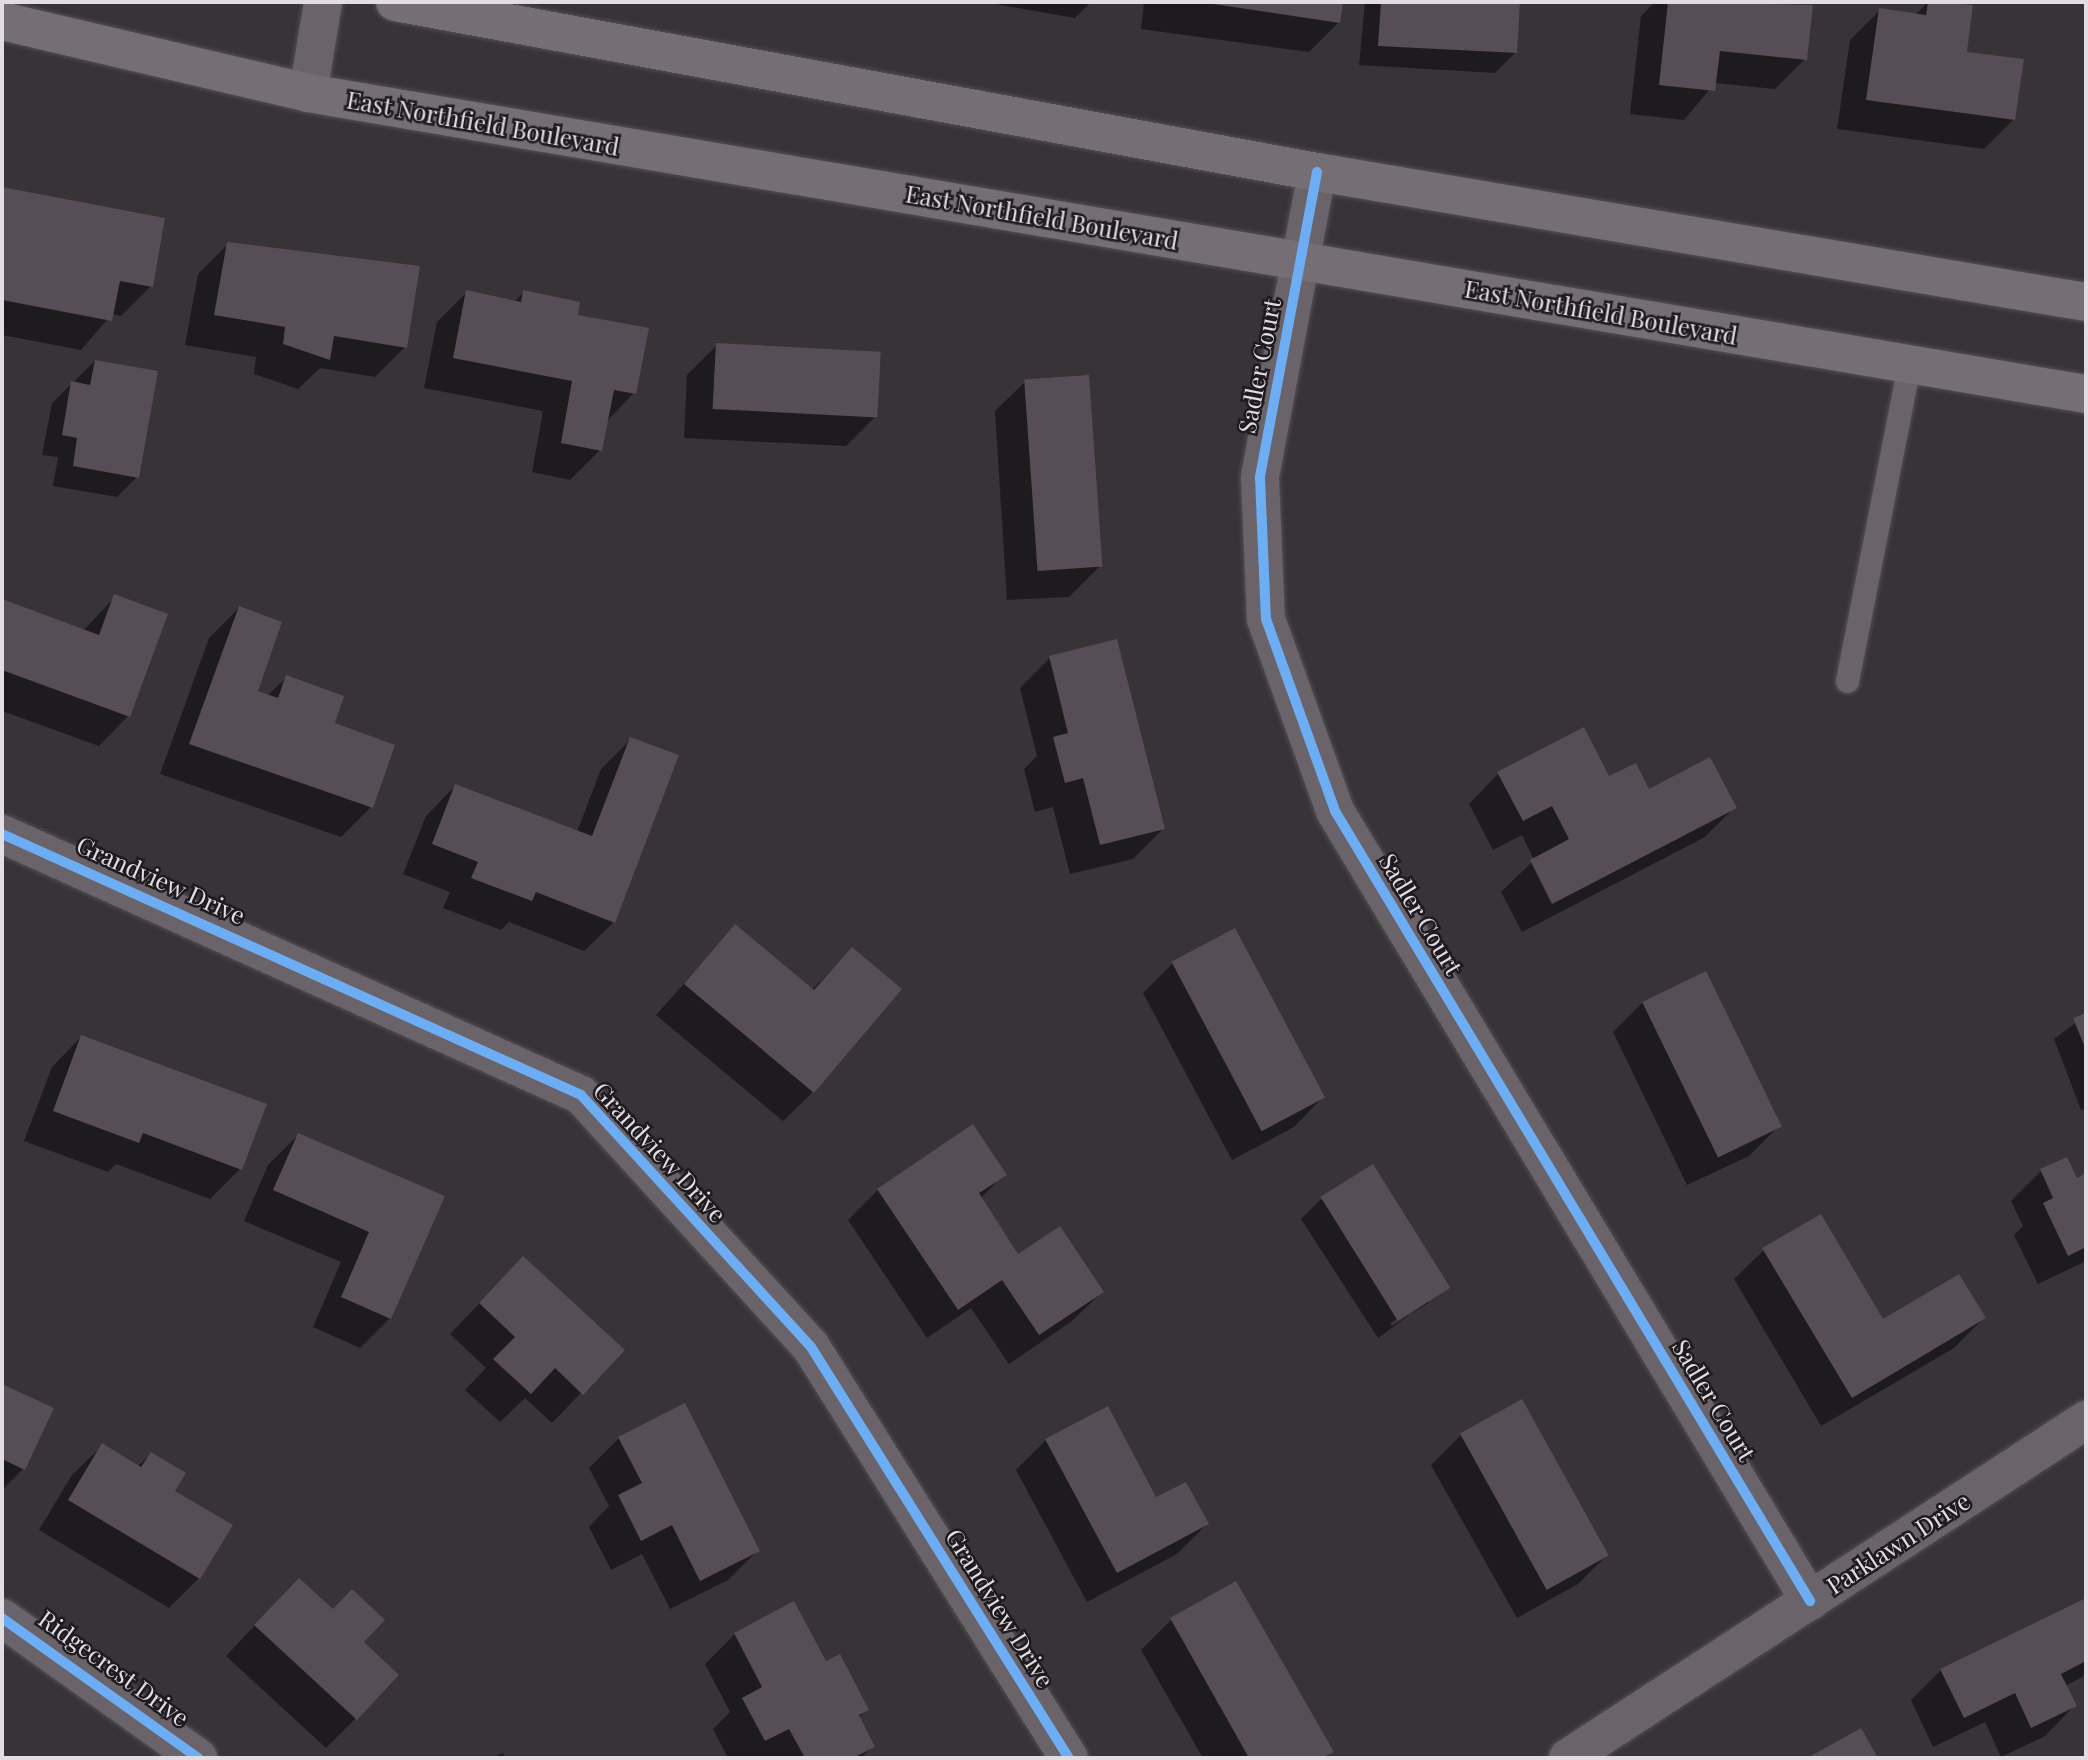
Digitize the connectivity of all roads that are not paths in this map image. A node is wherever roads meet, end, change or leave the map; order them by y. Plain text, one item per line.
1 (323, 2) edge
2 (395, 2) edge
3 (2, 21) edge
4 (308, 93) junction
5 (1317, 172) junction
6 (1301, 260) junction
7 (2086, 302) edge
8 (1909, 364) junction
9 (2086, 394) edge
10 (1847, 681) dead end
11 (2, 834) edge
12 (2086, 1420) edge
13 (1810, 1601) junction
14 (2, 1618) edge
15 (198, 1758) edge
16 (1069, 1758) edge
17 (1568, 1758) edge

1 - 4 street
2 - 5 main road
3 - 4 main road, East Northfield Boulevard
4 - 6 main road, East Northfield Boulevard
5 - 6 street, Sadler Court
5 - 7 main road
6 - 8 main road, East Northfield Boulevard
6 - 13 street, Sadler Court
8 - 9 main road, East Northfield Boulevard
8 - 10 lane
11 - 16 street, Grandview Drive
12 - 13 street, Parklawn Drive
13 - 17 street, Parklawn Drive
14 - 15 street, Ridgecrest Drive

